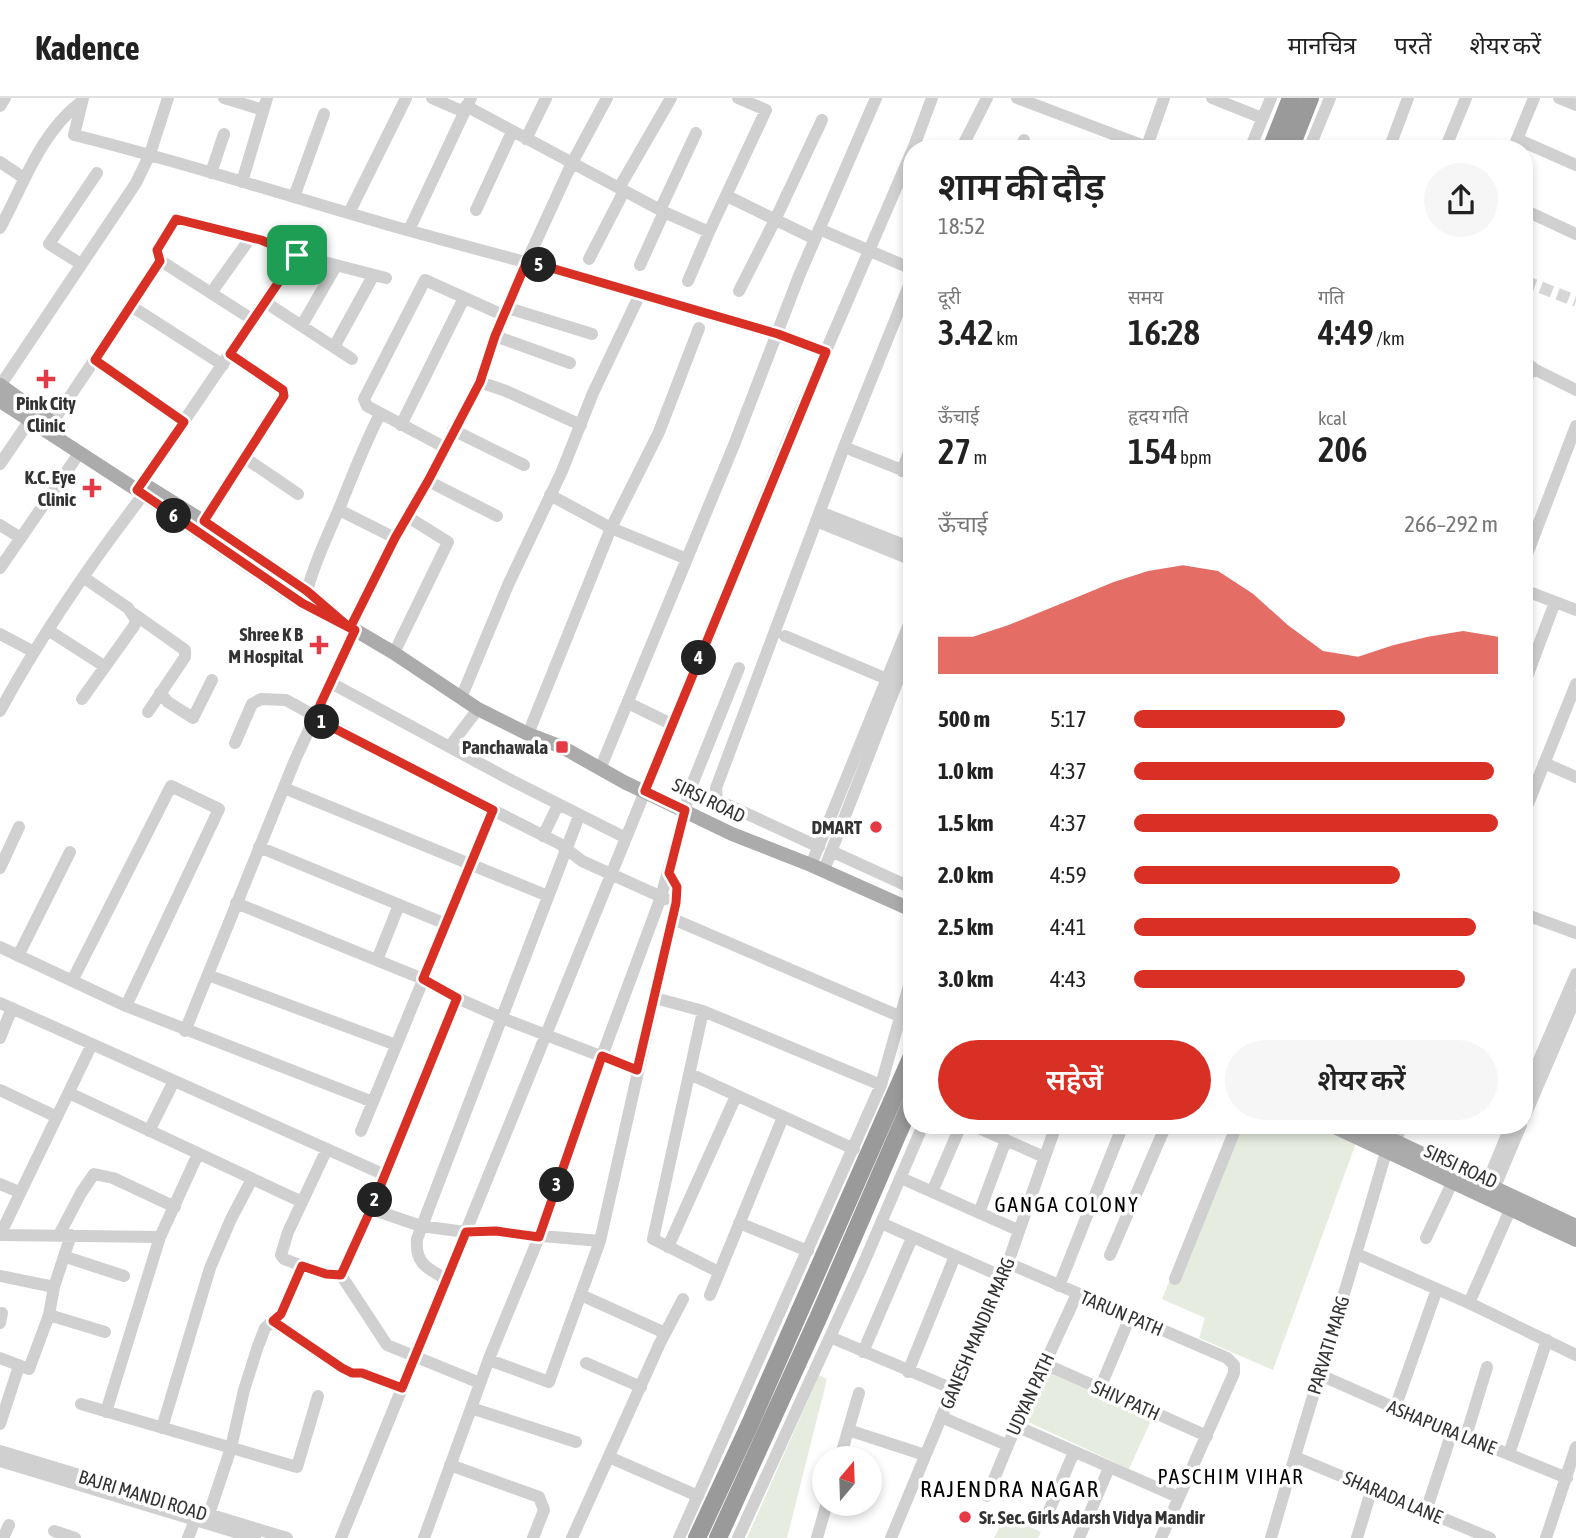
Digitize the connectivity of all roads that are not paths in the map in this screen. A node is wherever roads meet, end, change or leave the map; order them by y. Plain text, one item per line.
1 (5, 98) edge
2 (168, 98) edge
3 (224, 98) edge
4 (407, 98) edge
5 (432, 98) edge
6 (547, 98) edge
7 (607, 98) edge
8 (671, 98) edge
9 (738, 98) edge
10 (932, 98) edge
11 (987, 98) edge
12 (1017, 98) edge
13 (1164, 98) edge
14 (1212, 98) edge
15 (1271, 98) edge
16 (1292, 98) edge
17 (1310, 98) edge
18 (1330, 98) edge
19 (1408, 98) edge
20 (1466, 98) edge
21 (1534, 98) edge
22 (1559, 98) edge
23 (872, 99) edge
24 (82, 100) edge
25 (265, 104) edge
26 (467, 105) edge
27 (1576, 105) edge
28 (0, 106) edge
29 (324, 114) dead end
30 (1262, 118) junction
31 (822, 120) dead end
32 (512, 132) junction
33 (696, 133) dead end
34 (224, 134) dead end
35 (526, 139) junction
36 (916, 140) edge
37 (966, 140) edge
38 (1126, 140) edge
39 (1150, 140) edge
40 (1253, 140) edge
41 (1275, 140) edge
42 (1294, 140) edge
43 (1313, 140) edge
44 (1392, 140) edge
45 (1450, 140) edge
46 (1517, 140) edge
47 (1533, 150) edge
48 (150, 154) junction
49 (0, 162) edge
50 (572, 163) junction
51 (1576, 165) edge
52 (903, 172) edge
53 (97, 173) dead end
54 (211, 173) junction
55 (24, 178) junction
56 (242, 182) junction
57 (622, 189) junction
58 (727, 196) junction
59 (294, 197) junction
60 (476, 211) dead end
61 (662, 211) junction
62 (349, 214) junction
63 (1533, 214) edge
64 (775, 220) junction
65 (0, 228) edge
66 (409, 230) junction
67 (709, 232) junction
68 (817, 234) junction
69 (1576, 234) edge
70 (251, 237) junction
71 (871, 250) junction
72 (297, 255) junction
73 (160, 261) junction
74 (527, 261) junction
75 (81, 264) junction
76 (903, 264) edge
77 (640, 265) dead end
78 (336, 266) junction
79 (575, 275) junction
80 (688, 281) dead end
81 (903, 289) edge
82 (738, 291) dead end
83 (211, 293) junction
84 (640, 294) junction
85 (464, 298) junction
86 (265, 302) junction
87 (131, 306) junction
88 (506, 312) junction
89 (253, 320) junction
90 (302, 325) junction
91 (699, 328) dead end
92 (592, 334) dead end
93 (778, 334) junction
94 (495, 336) junction
95 (334, 347) junction
96 (826, 352) junction
97 (352, 359) dead end
98 (95, 360) junction
99 (227, 360) junction
100 (570, 363) dead end
101 (1533, 368) edge
102 (480, 382) junction
103 (0, 385) edge
104 (1576, 390) edge
105 (0, 401) edge
106 (380, 414) junction
107 (30, 420) junction
108 (184, 422) junction
109 (52, 424) junction
110 (401, 425) junction
111 (581, 425) junction
112 (1576, 426) edge
113 (453, 430) junction
114 (444, 447) junction
115 (844, 447) junction
116 (80, 453) junction
117 (244, 458) junction
118 (0, 464) edge
119 (524, 465) dead end
120 (903, 470) edge
121 (428, 481) junction
122 (141, 490) junction
123 (298, 494) dead end
124 (550, 495) junction
125 (339, 510) junction
126 (497, 516) dead end
127 (818, 516) junction
128 (408, 517) junction
129 (204, 521) junction
130 (1533, 523) edge
131 (0, 525) edge
132 (611, 528) junction
133 (21, 538) junction
134 (395, 538) junction
135 (903, 545) edge
136 (903, 556) edge
137 (687, 559) junction
138 (0, 568) edge
139 (83, 576) junction
140 (307, 591) junction
141 (1533, 593) edge
142 (1555, 602) junction
143 (1576, 610) edge
144 (134, 614) junction
145 (353, 629) junction
146 (48, 630) junction
147 (0, 634) edge
148 (785, 636) dead end
149 (903, 639) edge
150 (34, 652) junction
151 (394, 653) junction
152 (1533, 656) edge
153 (903, 665) edge
154 (104, 666) junction
155 (739, 668) dead end
156 (887, 679) junction
157 (212, 680) dead end
158 (331, 682) junction
159 (1576, 684) edge
160 (160, 693) junction
161 (461, 698) junction
162 (82, 699) dead end
163 (628, 703) junction
164 (478, 709) junction
165 (0, 711) edge
166 (148, 712) dead end
167 (314, 718) junction
168 (671, 724) junction
169 (528, 734) junction
170 (235, 743) dead end
171 (450, 746) junction
172 (1544, 763) junction
173 (600, 769) junction
174 (1576, 777) edge
175 (284, 788) junction
176 (645, 791) junction
177 (1533, 791) edge
178 (558, 805) junction
179 (493, 810) junction
180 (685, 810) junction
181 (579, 816) junction
182 (19, 827) dead end
183 (543, 836) junction
184 (626, 838) junction
185 (260, 848) junction
186 (567, 849) junction
187 (825, 849) junction
188 (70, 852) dead end
189 (471, 864) junction
190 (0, 868) edge
191 (818, 868) junction
192 (669, 873) junction
193 (611, 874) junction
194 (903, 884) edge
195 (548, 896) junction
196 (661, 897) junction
197 (236, 903) junction
198 (676, 903) junction
199 (399, 905) junction
200 (903, 906) edge
201 (1533, 917) edge
202 (673, 919) junction
203 (446, 924) junction
204 (1576, 933) edge
205 (0, 947) edge
206 (18, 956) junction
207 (377, 960) junction
208 (1576, 974) edge
209 (208, 975) junction
210 (423, 979) junction
211 (72, 981) junction
212 (1576, 997) edge
213 (457, 998) junction
214 (654, 998) junction
215 (903, 1003) edge
216 (6, 1006) edge
217 (126, 1006) junction
218 (703, 1011) junction
219 (899, 1016) junction
220 (502, 1017) junction
221 (185, 1031) junction
222 (546, 1035) junction
223 (0, 1038) edge
224 (92, 1044) junction
225 (396, 1045) junction
226 (602, 1056) junction
227 (637, 1070) junction
228 (690, 1074) junction
229 (1533, 1074) edge
230 (903, 1076) edge
231 (174, 1081) junction
232 (881, 1085) junction
233 (0, 1090) edge
234 (69, 1093) junction
235 (736, 1096) junction
236 (1533, 1097) edge
237 (373, 1102) junction
238 (57, 1117) junction
239 (783, 1117) junction
240 (903, 1122) edge
241 (361, 1130) dead end
242 (149, 1131) junction
243 (919, 1134) edge
244 (957, 1134) edge
245 (992, 1134) edge
246 (1053, 1134) edge
247 (1120, 1134) edge
248 (1162, 1134) edge
249 (1233, 1134) edge
250 (1355, 1134) edge
251 (1373, 1134) edge
252 (1398, 1134) edge
253 (1508, 1134) edge
254 (1517, 1134) edge
255 (1006, 1140) junction
256 (1391, 1147) junction
257 (327, 1149) junction
258 (854, 1149) junction
259 (198, 1154) junction
260 (1044, 1157) junction
261 (385, 1175) junction
262 (901, 1178) junction
263 (252, 1179) junction
264 (1452, 1183) junction
265 (0, 1184) edge
266 (19, 1192) junction
267 (932, 1192) junction
268 (1488, 1192) junction
269 (302, 1202) junction
270 (175, 1207) junction
271 (371, 1209) junction
272 (1510, 1210) junction
273 (979, 1213) junction
274 (739, 1223) junction
275 (881, 1223) junction
276 (421, 1226) junction
277 (1576, 1226) edge
278 (1018, 1230) junction
279 (466, 1232) junction
280 (0, 1235) edge
281 (65, 1235) junction
282 (160, 1237) junction
283 (539, 1237) junction
284 (912, 1238) junction
285 (1426, 1238) dead end
286 (1576, 1240) edge
287 (600, 1241) junction
288 (668, 1247) junction
289 (808, 1251) junction
290 (1357, 1254) junction
291 (1110, 1255) dead end
292 (955, 1256) junction
293 (66, 1257) junction
294 (1008, 1263) junction
295 (302, 1266) junction
296 (719, 1272) junction
297 (341, 1275) junction
298 (0, 1276) edge
299 (124, 1276) dead end
300 (1003, 1277) junction
301 (446, 1279) junction
302 (1175, 1279) dead end
303 (1059, 1286) junction
304 (54, 1287) junction
305 (1437, 1289) junction
306 (1077, 1294) junction
307 (580, 1295) junction
308 (710, 1295) dead end
309 (683, 1298) dead end
310 (1469, 1303) junction
311 (49, 1315) junction
312 (1130, 1317) junction
313 (273, 1321) junction
314 (105, 1332) dead end
315 (665, 1333) junction
316 (830, 1338) junction
317 (1547, 1340) junction
318 (863, 1352) junction
319 (1576, 1355) edge
320 (415, 1356) junction
321 (0, 1358) edge
322 (489, 1360) junction
323 (586, 1363) dead end
324 (1045, 1364) junction
325 (19, 1366) junction
326 (1488, 1367) dead end
327 (908, 1371) junction
328 (1318, 1374) junction
329 (480, 1383) junction
330 (641, 1387) junction
331 (402, 1388) junction
332 (1100, 1388) junction
333 (953, 1389) junction
334 (859, 1393) dead end
335 (318, 1396) dead end
336 (82, 1404) dead end
337 (471, 1408) junction
338 (1395, 1408) junction
339 (106, 1412) junction
340 (941, 1417) junction
341 (0, 1424) edge
342 (1016, 1426) junction
343 (162, 1428) junction
344 (848, 1430) junction
345 (1452, 1432) junction
346 (1206, 1436) junction
347 (1465, 1436) junction
348 (576, 1442) dead end
349 (843, 1446) edge
350 (1007, 1446) junction
351 (1576, 1447) edge
352 (231, 1448) junction
353 (0, 1451) edge
354 (1074, 1452) junction
355 (1508, 1454) junction
356 (925, 1455) junction
357 (609, 1457) junction
358 (1295, 1457) junction
359 (0, 1461) edge
360 (450, 1465) junction
361 (1109, 1468) junction
362 (1567, 1478) junction
363 (1372, 1488) junction
364 (698, 1496) junction
365 (987, 1496) dead end
366 (1178, 1497) junction
367 (1426, 1511) junction
368 (209, 1514) junction
369 (823, 1516) edge
370 (195, 1520) junction
371 (1045, 1520) dead end
372 (9, 1524) dead end
373 (54, 1531) dead end
374 (3, 1538) edge
375 (75, 1538) edge
376 (188, 1538) edge
377 (255, 1538) edge
378 (285, 1538) edge
379 (341, 1538) edge
380 (424, 1538) edge
381 (533, 1538) edge
382 (572, 1538) edge
383 (679, 1538) edge
384 (697, 1538) edge
385 (718, 1538) edge
386 (738, 1538) edge
387 (817, 1538) edge
388 (891, 1538) edge
389 (1079, 1538) edge
390 (1161, 1538) edge
391 (1271, 1538) edge
392 (1357, 1538) edge
393 (1490, 1538) edge
394 (1546, 1538) edge

1 - 28 street
2 - 48 street
3 - 25 street
4 - 62 street
5 - 26 street
6 - 35 street
7 - 50 street
8 - 57 street
9 - 58 street
10 - 36 street
11 - 37 street
12 - 38 street
13 - 39 street
14 - 30 street
15 - 30 street
16 - 41 highway
17 - 42 highway
18 - 43 street
19 - 44 street
20 - 45 street
21 - 46 street
22 - 27 street
23 - 68 street
24 - 48 street
24 - 55 street
25 - 56 street
26 - 32 street
26 - 66 street
29 - 59 street
30 - 40 street
31 - 64 street
32 - 35 street
32 - 60 street
33 - 61 street
34 - 54 street
35 - 50 street
47 - 51 street
48 - 54 street
48 - 75 street
49 - 55 street
50 - 57 street
50 - 74 street
52 - 71 street
53 - 75 street
54 - 56 street
55 - 65 street
56 - 59 street
57 - 61 street
57 - 79 street
58 - 64 street
58 - 67 street
59 - 62 street
61 - 67 street
61 - 77 street
62 - 66 street
63 - 69 street
64 - 68 street
64 - 82 street
66 - 74 street
67 - 80 street
68 - 71 street
68 - 93 street
70 - 72 street
70 - 73 street
70 - 83 street
71 - 76 street
71 - 96 street
72 - 78 street
72 - 86 street
73 - 83 street
73 - 87 street
74 - 79 street
74 - 88 street
75 - 103 street
78 - 90 street
78 - 95 street
79 - 84 street
81 - 115 street
83 - 89 street
84 - 93 street
84 - 111 street
85 - 88 street
85 - 106 street
85 - 110 street
86 - 89 street
86 - 90 street
87 - 98 street
87 - 99 street
88 - 92 street
88 - 94 street
89 - 99 street
90 - 95 street
91 - 132 street
93 - 96 street
93 - 137 street
94 - 100 street
94 - 102 street
95 - 97 street
96 - 168 street
98 - 108 street
98 - 109 street
99 - 108 street
99 - 117 street
101 - 104 street
102 - 111 street
102 - 113 street
103 - 109 main road, SIRSI ROAD
105 - 107 main road, SIRSI ROAD
106 - 110 street
106 - 125 street
107 - 116 main road, SIRSI ROAD
107 - 118 street
108 - 122 street
109 - 122 main road, SIRSI ROAD
110 - 114 street
111 - 124 street
112 - 130 street
113 - 114 street
113 - 119 street
114 - 121 street
115 - 120 street
115 - 127 street
116 - 122 main road, SIRSI ROAD
116 - 133 street
117 - 123 street
117 - 129 street
121 - 126 street
121 - 128 street
122 - 129 main road, SIRSI ROAD
122 - 139 street
122 - 145 main road, SIRSI ROAD
124 - 132 street
124 - 161 street
125 - 134 street
125 - 140 street
127 - 135 street
127 - 136 street
127 - 187 street
128 - 134 street
128 - 151 street
129 - 140 main road, SIRSI ROAD
131 - 133 street
132 - 137 street
132 - 169 street
133 - 138 street
134 - 145 street
137 - 163 street
139 - 144 street
139 - 146 street
140 - 145 main road, SIRSI ROAD
141 - 142 street
142 - 143 street
142 - 152 street
144 - 154 street
144 - 160 street
145 - 151 main road, SIRSI ROAD
145 - 158 street
146 - 150 street
146 - 154 street
147 - 150 street
148 - 156 street
149 - 156 street
150 - 165 street
151 - 161 main road, SIRSI ROAD
153 - 187 street
154 - 162 street
155 - 180 street
156 - 187 street
157 - 160 street
158 - 167 street
158 - 171 street
159 - 172 street
160 - 166 street
161 - 164 main road, SIRSI ROAD
163 - 168 street
163 - 173 street
164 - 169 main road, SIRSI ROAD
164 - 171 street
167 - 170 street
167 - 175 street
167 - 179 street
168 - 176 street
169 - 173 main road, SIRSI ROAD
171 - 178 street
172 - 174 street
172 - 177 street
173 - 176 main road, SIRSI ROAD
175 - 185 street
175 - 189 street
176 - 180 main road, SIRSI ROAD
176 - 184 street
178 - 181 street
178 - 183 street
179 - 183 street
179 - 189 street
180 - 191 main road, SIRSI ROAD
180 - 192 street
181 - 184 street
181 - 186 street
182 - 190 street
183 - 186 street
184 - 193 street
185 - 197 street
185 - 199 street
186 - 193 street
186 - 195 street
187 - 191 street
187 - 194 street
188 - 206 street
189 - 195 street
189 - 203 street
191 - 200 main road, SIRSI ROAD
192 - 196 street
192 - 198 street
193 - 196 street
193 - 222 street
195 - 220 street
196 - 198 street
196 - 226 street
197 - 207 street
197 - 209 street
198 - 202 street
199 - 203 street
199 - 207 street
201 - 204 street
202 - 214 street
202 - 219 street
203 - 210 street
205 - 206 street
206 - 211 street
207 - 210 street
208 - 229 street
209 - 221 street
209 - 225 street
210 - 213 street
210 - 225 street
211 - 217 street
211 - 217 street
212 - 236 street
213 - 220 street
213 - 261 street
214 - 218 street
214 - 227 street
215 - 219 street
216 - 223 street
216 - 224 street
217 - 221 street
218 - 228 street
218 - 232 street
219 - 232 street
220 - 222 street
220 - 276 street
221 - 237 street
222 - 226 street
222 - 279 street
224 - 231 street
224 - 234 street
225 - 237 street
226 - 227 street
226 - 283 street
227 - 287 street
228 - 235 street
228 - 288 street
230 - 384 highway
231 - 242 street
231 - 257 street
232 - 258 street
233 - 238 street
234 - 238 street
234 - 242 street
235 - 239 street
235 - 288 street
237 - 241 street
238 - 266 street
239 - 258 street
239 - 274 street
240 - 385 highway
242 - 259 street
243 - 262 street
244 - 267 street
245 - 255 street
246 - 260 street, GANESH MANDIR MARG
247 - 303 street
248 - 291 street
249 - 302 street
250 - 256 main road, SIRSI ROAD
251 - 256 main road, SIRSI ROAD
252 - 256 street, PARVATI MARG
253 - 268 street
254 - 268 street
255 - 260 street
255 - 273 street
256 - 264 main road, SIRSI ROAD
256 - 268 main road, SIRSI ROAD
256 - 290 street, PARVATI MARG
257 - 261 street
257 - 269 street
258 - 289 street
259 - 263 street
259 - 270 street
260 - 278 street, GANESH MANDIR MARG
261 - 271 street
262 - 267 street
262 - 275 street
263 - 269 street
263 - 343 street
264 - 268 main road, SIRSI ROAD
264 - 285 street
265 - 266 street
266 - 280 street
267 - 273 street
268 - 272 main road, SIRSI ROAD
268 - 277 main road, SIRSI ROAD
269 - 295 street
270 - 281 street
270 - 282 street
271 - 276 street
271 - 297 street
272 - 286 main road, SIRSI ROAD
272 - 310 street
273 - 278 street
274 - 289 street
274 - 296 street
275 - 284 street
275 - 316 street
276 - 279 street
276 - 301 street
278 - 294 street, GANESH MANDIR MARG
279 - 283 street
279 - 301 street
280 - 281 street
281 - 282 street
281 - 293 street
282 - 339 street
283 - 287 street
283 - 322 street
284 - 292 street
284 - 318 street
287 - 307 street
288 - 296 street
289 - 364 street
290 - 305 street
290 - 328 street, PARVATI MARG
292 - 300 street
292 - 327 street
293 - 299 street
293 - 304 street
294 - 300 street, GANESH MANDIR MARG
294 - 303 street, TARUN PATH
295 - 297 street
295 - 313 street
296 - 308 street
297 - 320 street
298 - 304 street
300 - 333 street, GANESH MANDIR MARG
301 - 320 street
303 - 306 street, TARUN PATH
304 - 311 street
305 - 310 street
305 - 338 street
306 - 312 street, TARUN PATH
306 - 324 street, UDYAN PATH
307 - 315 street
307 - 322 street
309 - 315 street
310 - 317 street
311 - 314 street
311 - 325 street
312 - 332 street
312 - 346 street, TARUN PATH
313 - 331 street
313 - 352 street
315 - 330 street
316 - 318 street
316 - 386 street
317 - 319 street
317 - 355 street
318 - 327 street
320 - 329 street
320 - 331 street
321 - 325 street
322 - 329 street
323 - 330 street
324 - 332 street, SHIV PATH
324 - 342 street, UDYAN PATH
325 - 341 street
326 - 347 street
327 - 333 street
328 - 338 street, ASHAPURA LANE
328 - 358 street, PARVATI MARG
329 - 337 street
330 - 357 street
331 - 379 street
332 - 346 street, SHIV PATH
333 - 340 street, GANESH MANDIR MARG
334 - 344 street
335 - 352 street
336 - 339 street
337 - 348 street
337 - 360 street
338 - 345 street, ASHAPURA LANE
339 - 343 street
340 - 350 street
340 - 356 street, GANESH MANDIR MARG
342 - 350 street, UDYAN PATH
342 - 354 street
343 - 352 street
344 - 349 street
344 - 356 street
345 - 347 street, ASHAPURA LANE
345 - 367 street
346 - 366 street
347 - 355 street, ASHAPURA LANE
350 - 365 street, UDYAN PATH
351 - 362 street
352 - 368 street
353 - 368 street, BAJRI MANDI ROAD
354 - 361 street
354 - 371 street
355 - 362 street, ASHAPURA LANE
356 - 388 street, GANESH MANDIR MARG
357 - 364 street
357 - 382 street
358 - 363 street, SHARADA LANE
358 - 391 street, PARVATI MARG
359 - 370 street
360 - 380 street
360 - 381 street
361 - 366 street
361 - 389 street
362 - 394 street
363 - 367 street, SHARADA LANE
363 - 392 street
364 - 383 street
366 - 390 street
367 - 393 street, SHARADA LANE
368 - 370 street
368 - 378 street, BAJRI MANDI ROAD
369 - 387 street
370 - 376 street
370 - 377 street
372 - 374 street
373 - 375 street

